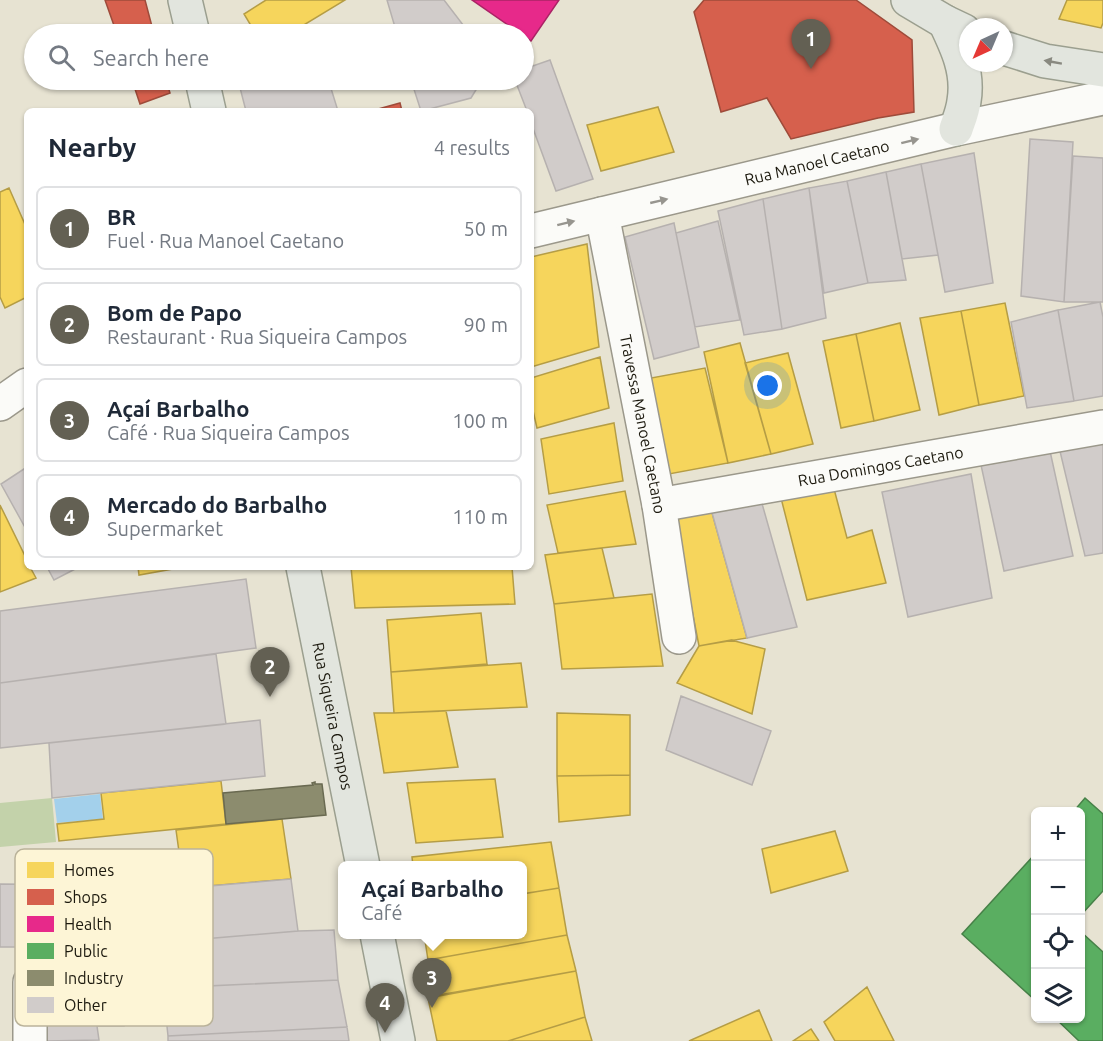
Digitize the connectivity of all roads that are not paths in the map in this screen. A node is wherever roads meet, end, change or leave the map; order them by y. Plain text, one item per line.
1 (186, 0) edge
2 (908, 0) edge
3 (191, 24) edge
4 (956, 28) edge
5 (1013, 51) edge
6 (1103, 70) edge
7 (204, 90) edge
8 (1103, 98) edge
9 (208, 108) edge
10 (956, 129) junction
11 (602, 214) junction
12 (534, 230) edge
13 (24, 387) edge
14 (0, 404) edge
15 (1103, 427) edge
16 (659, 506) junction
17 (304, 570) edge
18 (679, 637) dead end
19 (362, 861) edge
20 (378, 939) edge
21 (398, 1041) edge

1 - 3 main road
2 - 4 main road
4 - 10 main road
6 -> 5 main road
7 - 9 main road
8 - 10 street, Rua Manoel Caetano
11 -> 10 street, Rua Manoel Caetano
12 -> 11 street, Rua Manoel Caetano
11 - 16 street, Travessa Manoel Caetano
13 - 14 street
15 - 16 street, Rua Domingos Caetano
16 - 18 street, Travessa Manoel Caetano
17 - 19 main road, Rua Siqueira Campos
20 - 21 main road

